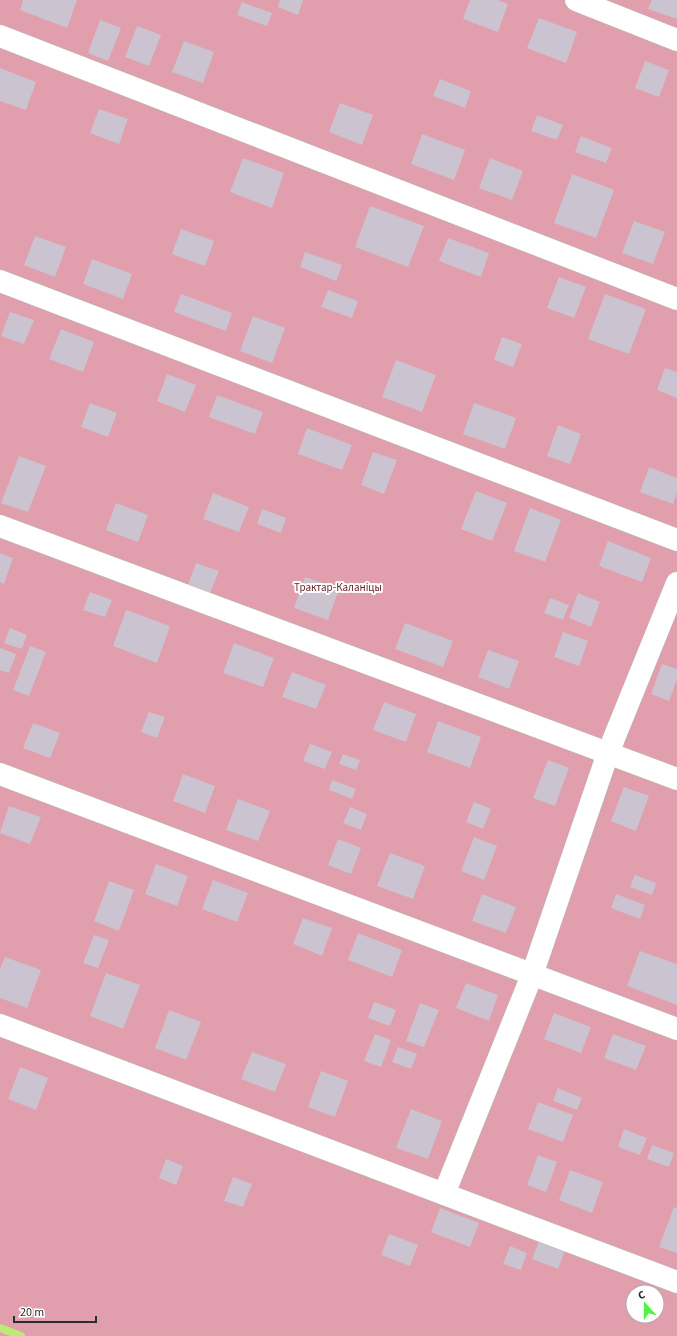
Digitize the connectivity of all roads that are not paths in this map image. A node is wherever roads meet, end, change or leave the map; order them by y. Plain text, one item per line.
1 (576, 0) edge
2 (0, 36) edge
3 (677, 40) edge
4 (0, 281) edge
5 (677, 300) edge
6 (0, 526) edge
7 (677, 540) edge
8 (677, 583) edge
9 (608, 753) junction
10 (0, 774) edge
11 (677, 780) edge
12 (532, 975) junction
13 (0, 1025) edge
14 (677, 1029) edge
15 (444, 1194) junction
16 (677, 1282) edge

1 - 3 lane
2 - 5 lane
4 - 7 lane
6 - 9 lane
8 - 9 lane
9 - 11 lane
9 - 12 lane
10 - 12 lane
12 - 14 lane
12 - 15 lane
13 - 15 lane
15 - 16 lane

